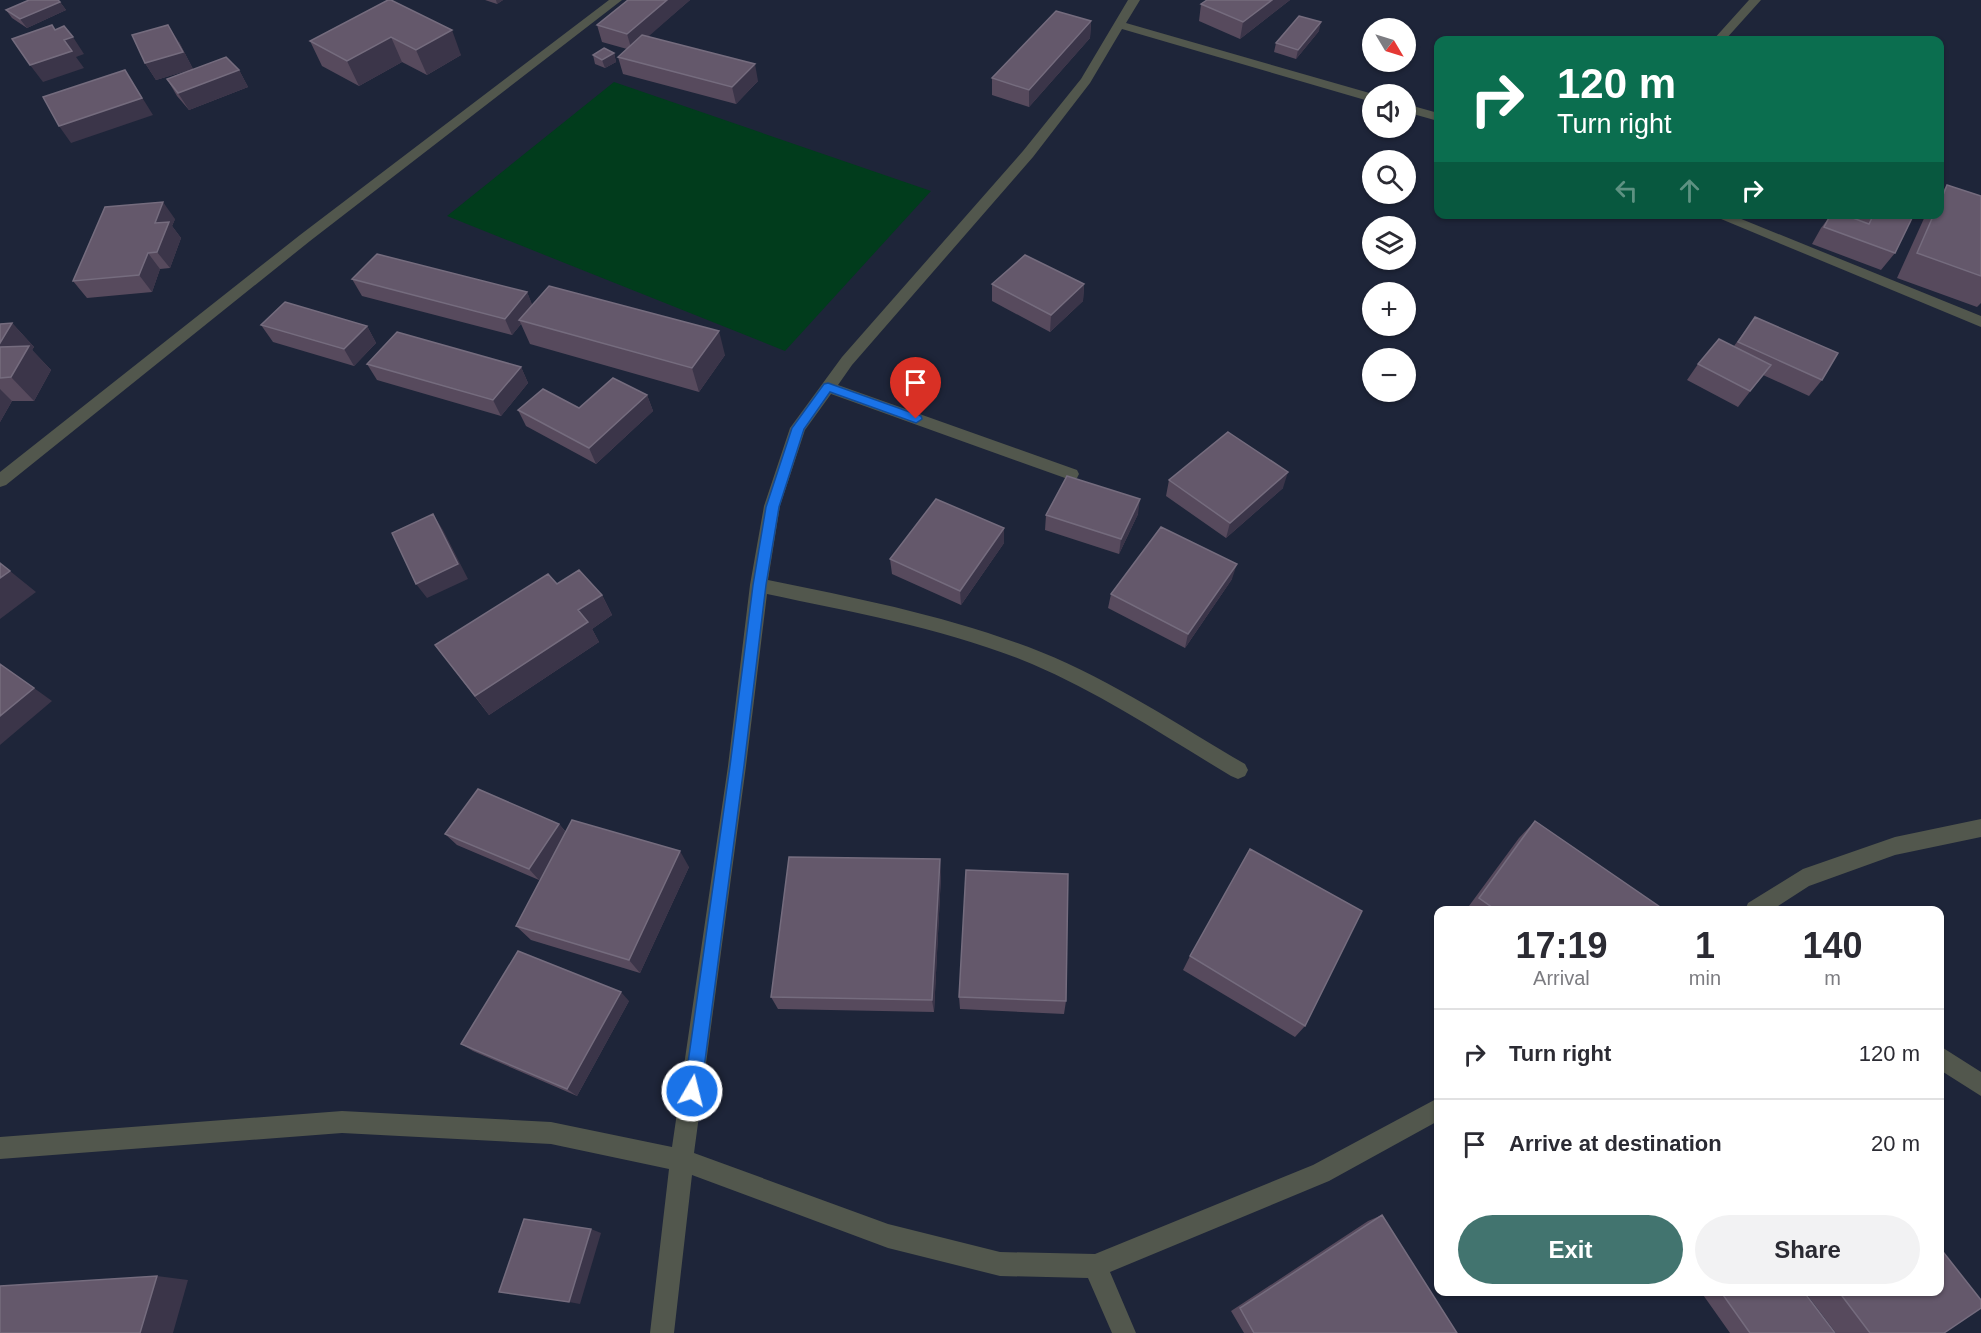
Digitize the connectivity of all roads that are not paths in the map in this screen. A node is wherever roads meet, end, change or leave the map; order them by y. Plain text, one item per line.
1 (616, 0) edge
2 (1134, 0) edge
3 (1755, 0) edge
4 (1121, 25) junction
5 (1723, 36) edge
6 (1362, 95) edge
7 (1416, 111) edge
8 (1434, 116) edge
9 (1727, 219) edge
10 (1981, 322) edge
11 (828, 387) junction
12 (1071, 474) dead end
13 (0, 482) edge
14 (759, 585) junction
15 (1238, 770) dead end
16 (1981, 828) edge
17 (1761, 906) edge
18 (1944, 1060) edge
19 (1981, 1085) edge
20 (1434, 1111) edge
21 (0, 1148) edge
22 (682, 1160) junction
23 (1095, 1266) junction
24 (662, 1333) edge
25 (1124, 1333) edge

1 - 13 street
2 - 4 street
3 - 5 street
4 - 6 street
4 - 11 street
7 - 8 street
9 - 10 street
11 - 12 street
11 - 14 street
14 - 15 street
14 - 22 street
16 - 17 street
18 - 19 street
20 - 23 street
21 - 22 street
22 - 23 street
22 - 24 street
23 - 25 street

